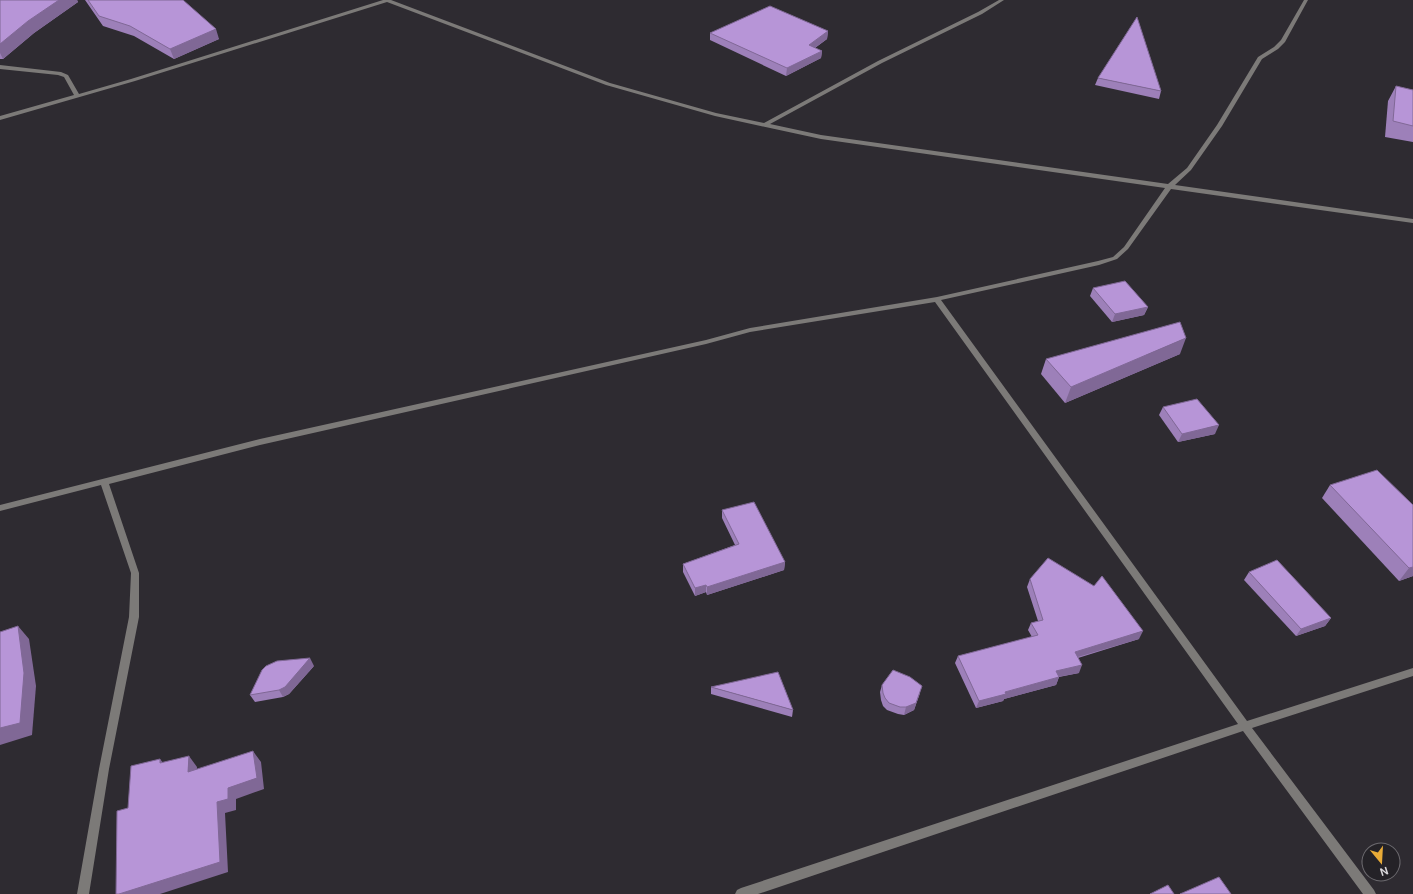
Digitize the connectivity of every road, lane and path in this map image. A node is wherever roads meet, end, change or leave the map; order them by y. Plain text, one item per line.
1 (388, 0) edge
2 (1002, 0) edge
3 (1306, 0) edge
4 (0, 67) edge
5 (76, 96) junction
6 (0, 118) edge
7 (764, 125) junction
8 (1169, 187) junction
9 (1413, 221) edge
10 (937, 299) junction
11 (104, 482) junction
12 (0, 508) edge
13 (1413, 672) edge
14 (1245, 726) junction
15 (84, 894) edge
16 (741, 894) edge
17 (1370, 894) edge

1 - 5 street
1 - 7 street
2 - 7 street
3 - 8 street
4 - 5 street
5 - 6 street
7 - 8 street
8 - 9 street
8 - 10 street
10 - 11 street
10 - 14 street
11 - 12 street
11 - 15 street
13 - 14 street
14 - 16 street
14 - 17 street

